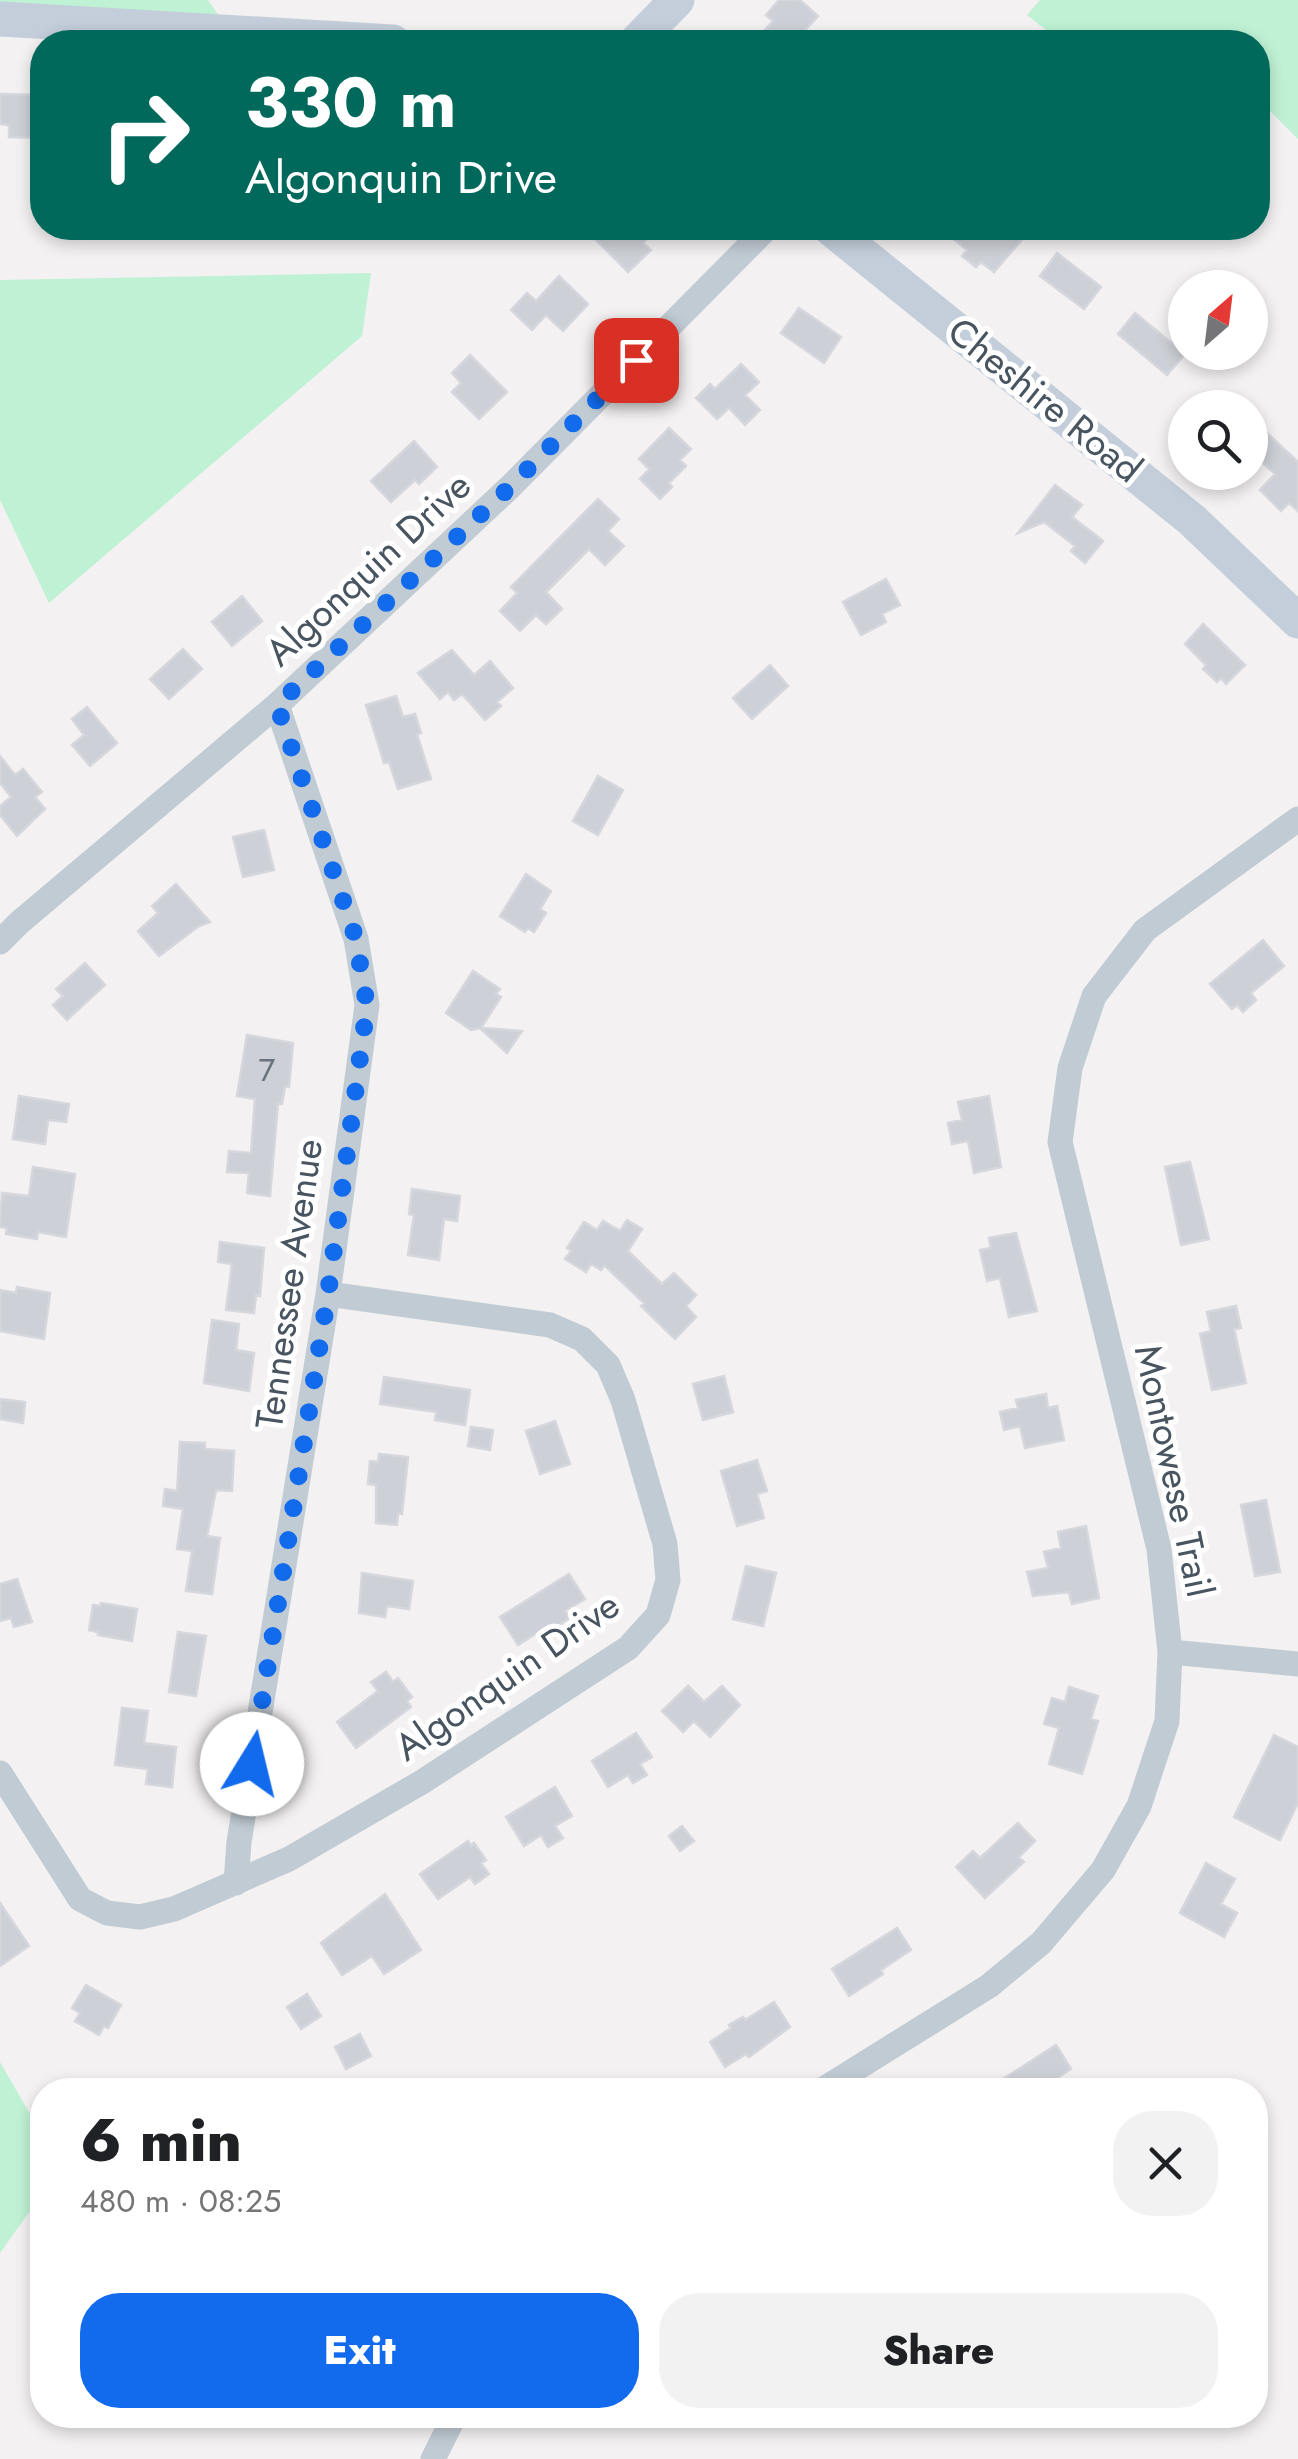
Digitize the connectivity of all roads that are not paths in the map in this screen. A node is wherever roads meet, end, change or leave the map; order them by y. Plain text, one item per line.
1 (677, 0) edge
2 (0, 18) edge
3 (196, 30) edge
4 (648, 30) edge
5 (754, 240) edge
6 (845, 240) edge
7 (1298, 621) edge
8 (277, 705) junction
9 (1298, 819) edge
10 (0, 942) edge
11 (328, 1294) junction
12 (1170, 1652) junction
13 (1298, 1664) edge
14 (0, 1774) edge
15 (236, 1882) junction
16 (841, 2078) edge
17 (448, 2428) edge
18 (433, 2459) edge

1 - 4 street
2 - 3 street
5 - 8 street, Algonquin Drive
6 - 7 street, Cheshire Road
8 - 10 street, Algonquin Drive
8 - 11 street, Tennessee Avenue
9 - 12 street, Montowese Trail
11 - 15 street, Tennessee Avenue
11 - 15 street, Algonquin Drive
12 - 13 street
12 - 16 street, Montowese Trail
14 - 15 street, Algonquin Drive
17 - 18 street

